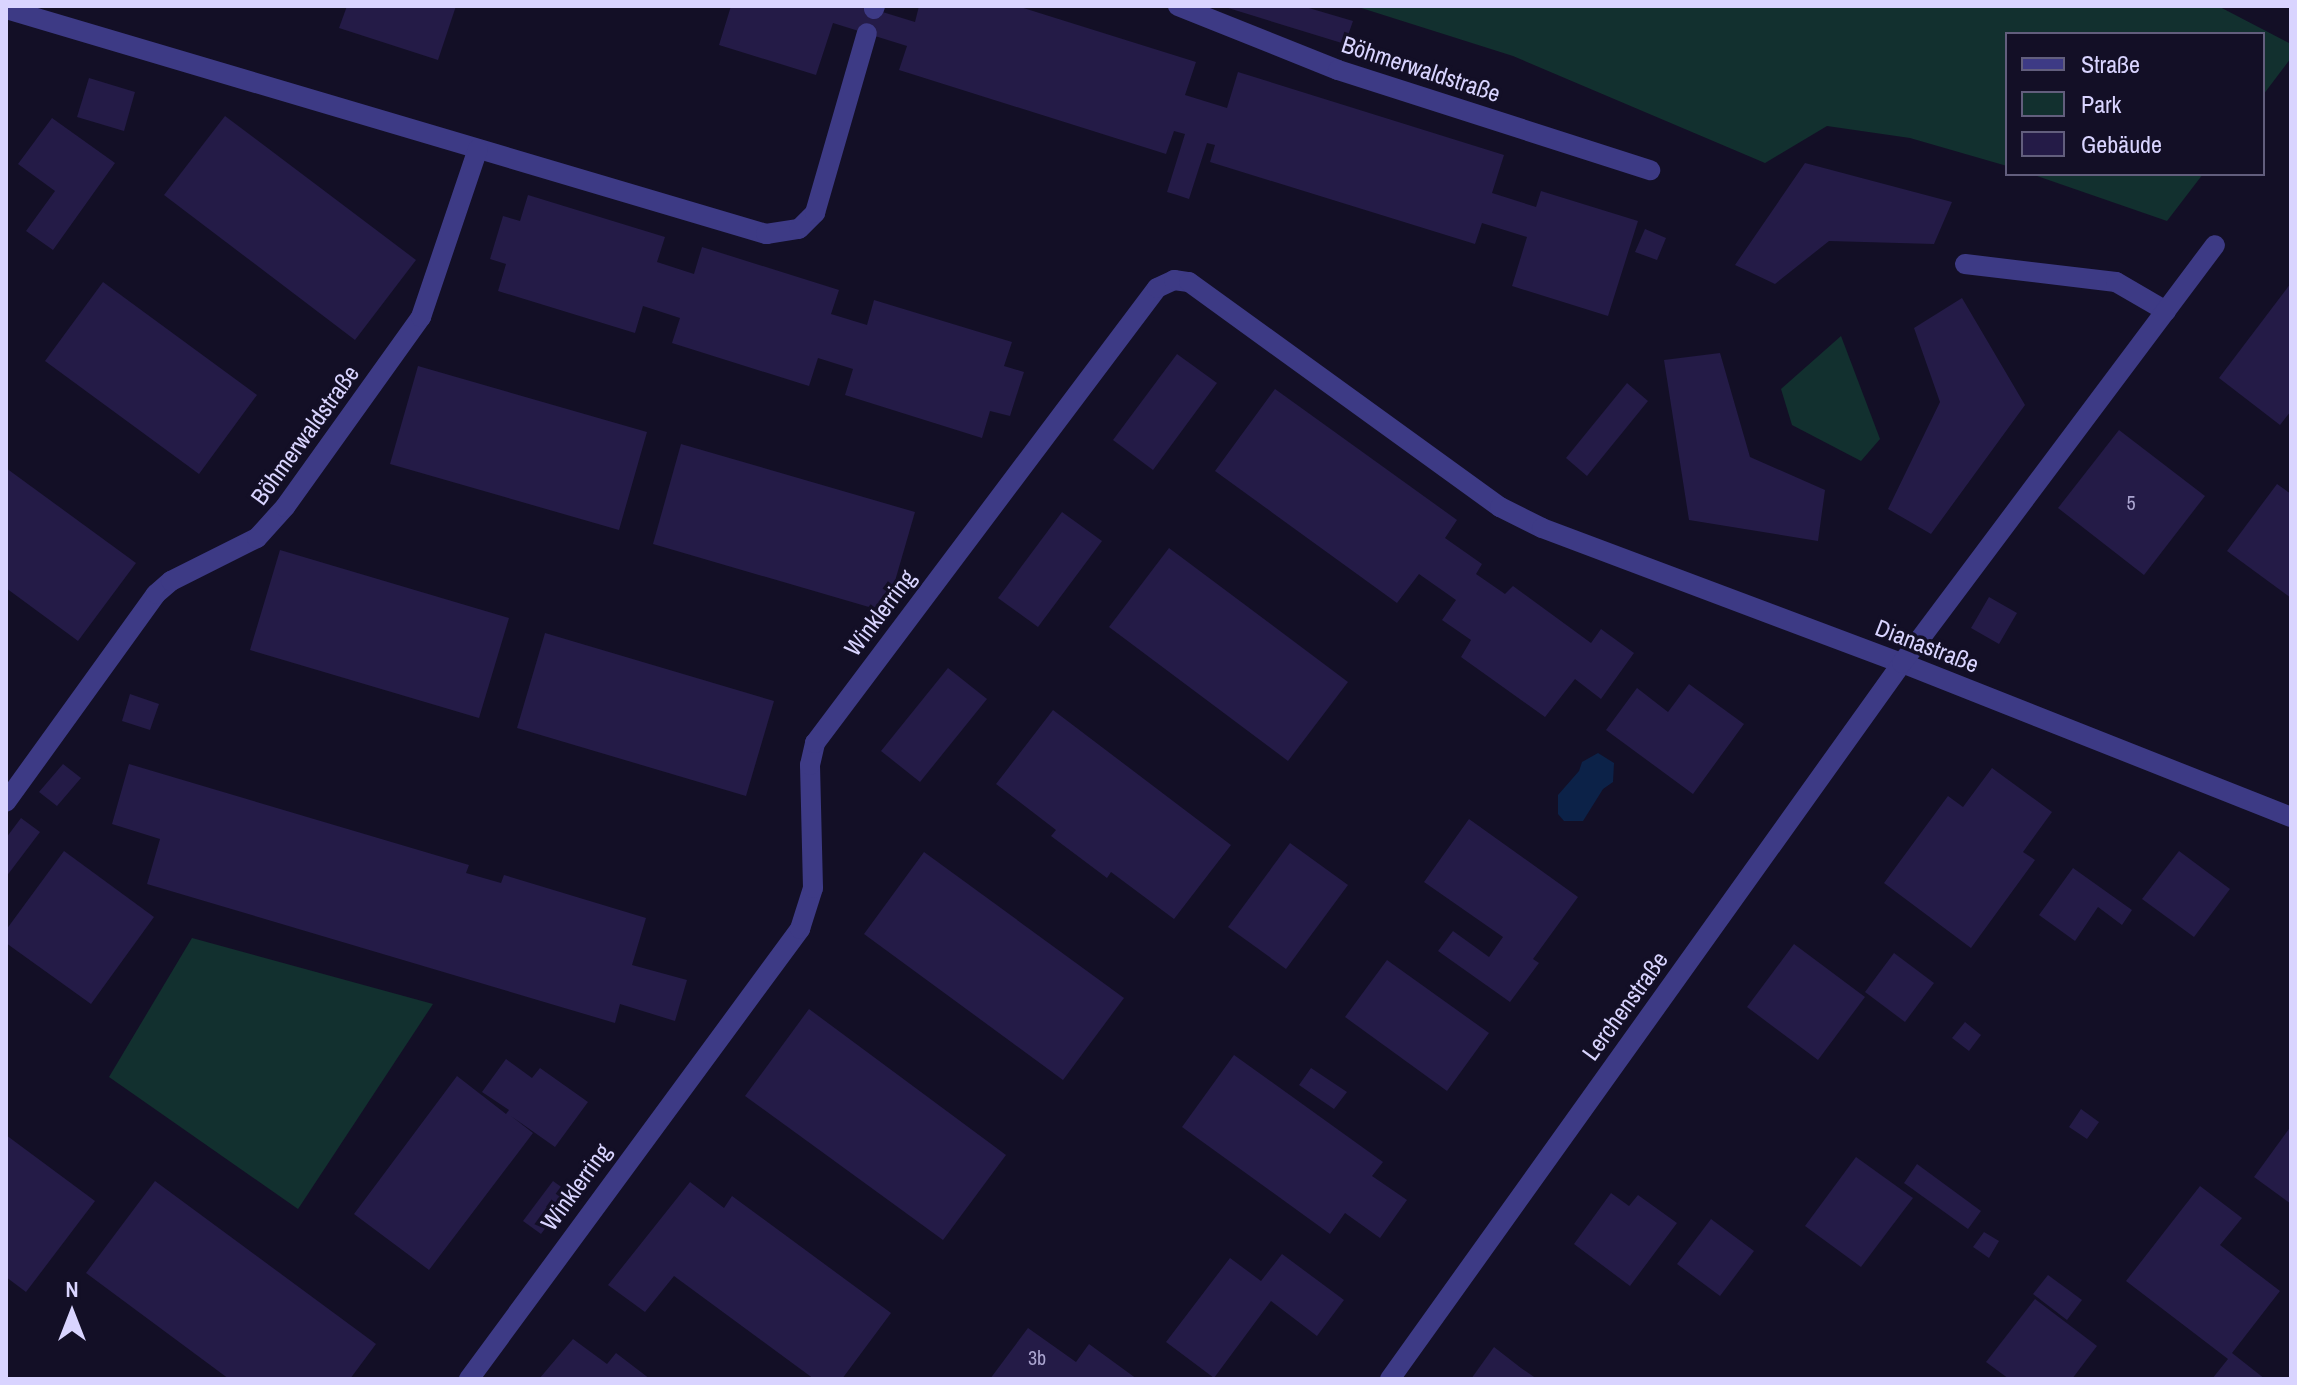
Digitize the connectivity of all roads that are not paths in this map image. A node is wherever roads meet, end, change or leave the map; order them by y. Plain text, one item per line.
1 (1178, 6) edge
2 (6, 9) edge
3 (867, 33) dead end
4 (478, 149) junction
5 (1650, 170) dead end
6 (2215, 245) dead end
7 (1965, 264) dead end
8 (2166, 311) junction
9 (1542, 528) joint
10 (1902, 663) junction
11 (6, 802) edge
12 (2291, 817) edge
13 (469, 1379) edge
14 (1390, 1379) edge

1 - 5 street, Böhmerwaldstraße
2 - 4 street
3 - 4 street
4 - 11 street, Böhmerwaldstraße
6 - 8 street, Lerchenstraße
7 - 8 street
8 - 10 street, Lerchenstraße
9 - 10 street, Dianastraße
9 - 13 street, Winklerring
10 - 12 street, Dianastraße
10 - 14 street, Lerchenstraße

